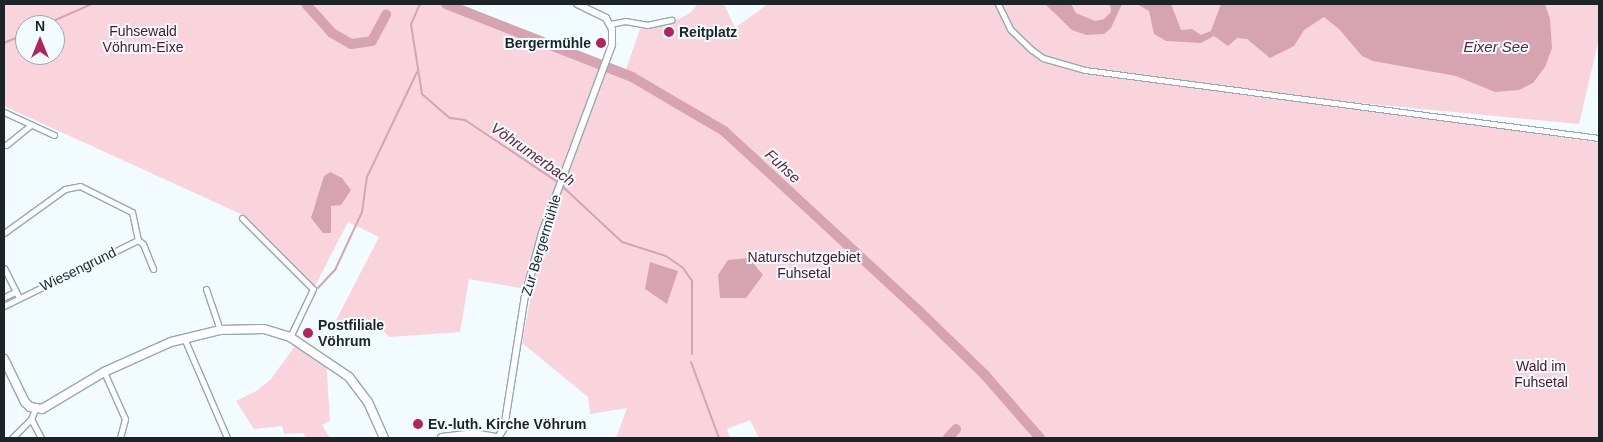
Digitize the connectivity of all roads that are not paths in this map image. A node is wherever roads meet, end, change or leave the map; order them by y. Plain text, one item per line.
1 (577, 4) edge
2 (998, 4) edge
3 (671, 20) dead end
4 (610, 24) junction
5 (4, 112) edge
6 (31, 125) junction
7 (54, 135) dead end
8 (1599, 138) edge
9 (6, 145) dead end
10 (242, 218) dead end
11 (4, 233) edge
12 (138, 240) junction
13 (4, 268) edge
14 (153, 268) dead end
15 (206, 289) dead end
16 (15, 292) junction
17 (4, 297) edge
18 (19, 298) junction
19 (4, 306) edge
20 (220, 330) junction
21 (290, 337) junction
22 (184, 338) junction
23 (4, 359) edge
24 (104, 372) junction
25 (35, 409) junction
26 (31, 419) junction
27 (12, 438) edge
28 (41, 438) edge
29 (120, 438) edge
30 (227, 438) edge
31 (384, 438) edge
32 (442, 438) edge
33 (497, 438) edge

1 - 4 street
2 - 8 street
3 - 4 street
4 - 33 street, Zur Bergermühle
5 - 6 street
6 - 7 street
6 - 9 street
10 - 21 street
11 - 12 street
12 - 14 street
12 - 18 street, Wiesengrund
13 - 16 street
15 - 20 street
16 - 17 street
16 - 18 street
18 - 19 street, Wiesengrund
20 - 21 main road
20 - 22 main road
21 - 31 main road
22 - 24 main road
22 - 30 street
23 - 25 main road
24 - 25 main road
24 - 29 street
25 - 26 street
26 - 27 street
26 - 28 street
32 - 33 main road

